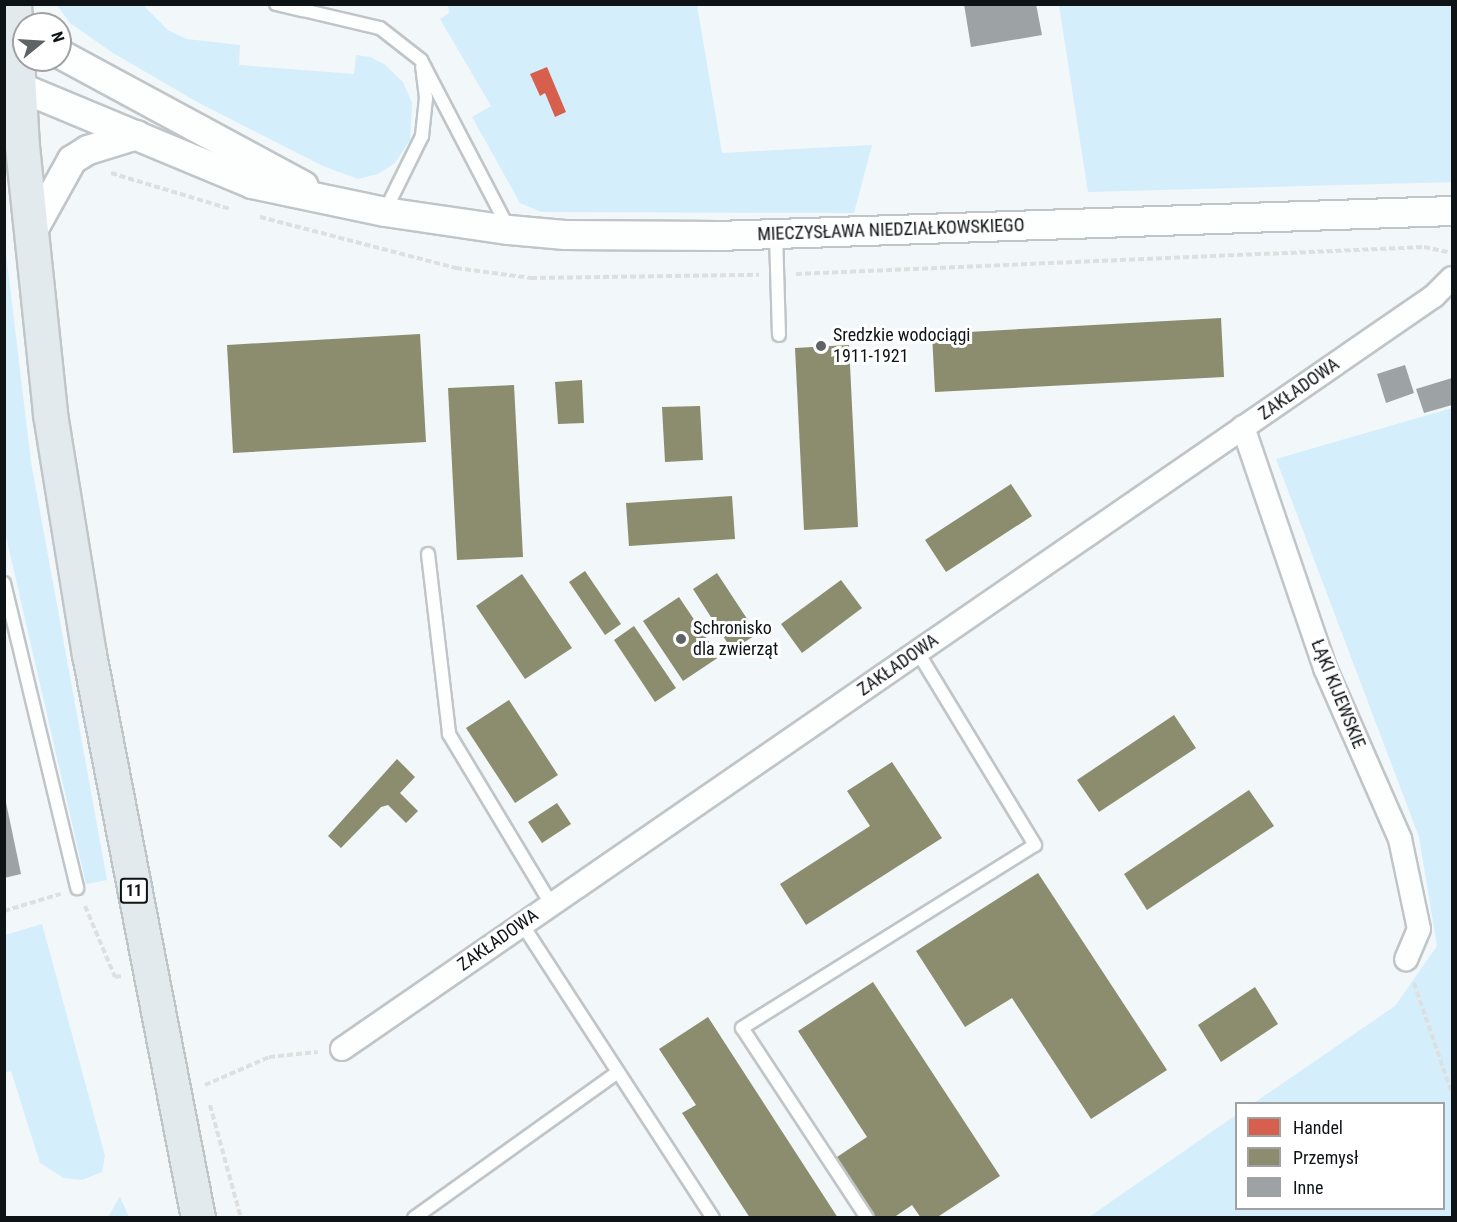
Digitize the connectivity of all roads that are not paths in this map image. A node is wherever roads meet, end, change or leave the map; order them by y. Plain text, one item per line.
1 (276, 4) edge
2 (303, 8) edge
3 (72, 60) edge
4 (421, 60) junction
5 (17, 72) edge
6 (17, 86) junction
7 (137, 135) junction
8 (332, 201) junction
9 (1452, 211) edge
10 (385, 212) junction
11 (509, 230) junction
12 (31, 234) junction
13 (776, 234) junction
14 (1452, 278) edge
15 (779, 335) dead end
16 (1243, 427) junction
17 (428, 554) dead end
18 (4, 583) edge
19 (917, 651) junction
20 (77, 888) dead end
21 (550, 904) junction
22 (522, 924) junction
23 (1406, 959) road end
24 (342, 1049) dead end
25 (618, 1072) junction
26 (198, 1218) edge
27 (414, 1218) edge
28 (713, 1218) edge
29 (867, 1218) edge

1 - 2 lane
2 - 4 lane
3 - 8 street, MIECZYSŁAWA NIEDZIAŁKOWSKIEGO
4 - 10 lane
4 - 11 lane
5 - 6 highway, 11
6 - 7 street, MIECZYSŁAWA NIEDZIAŁKOWSKIEGO
6 - 12 highway, 11
7 - 8 street, MIECZYSŁAWA NIEDZIAŁKOWSKIEGO
7 - 12 street
8 - 10 street, MIECZYSŁAWA NIEDZIAŁKOWSKIEGO
9 - 13 street, MIECZYSŁAWA NIEDZIAŁKOWSKIEGO
10 - 11 street, MIECZYSŁAWA NIEDZIAŁKOWSKIEGO
11 - 13 street, MIECZYSŁAWA NIEDZIAŁKOWSKIEGO
12 - 26 highway, 11
13 - 15 lane
14 - 16 street, ZAKŁADOWA
16 - 19 street, ZAKŁADOWA
16 - 23 street, ŁĄKI KIJEWSKIE
17 - 21 lane
18 - 20 lane
19 - 21 street, ZAKŁADOWA
19 - 29 lane
21 - 22 street, ZAKŁADOWA
22 - 24 street, ZAKŁADOWA
22 - 25 lane
25 - 27 lane
25 - 28 lane

